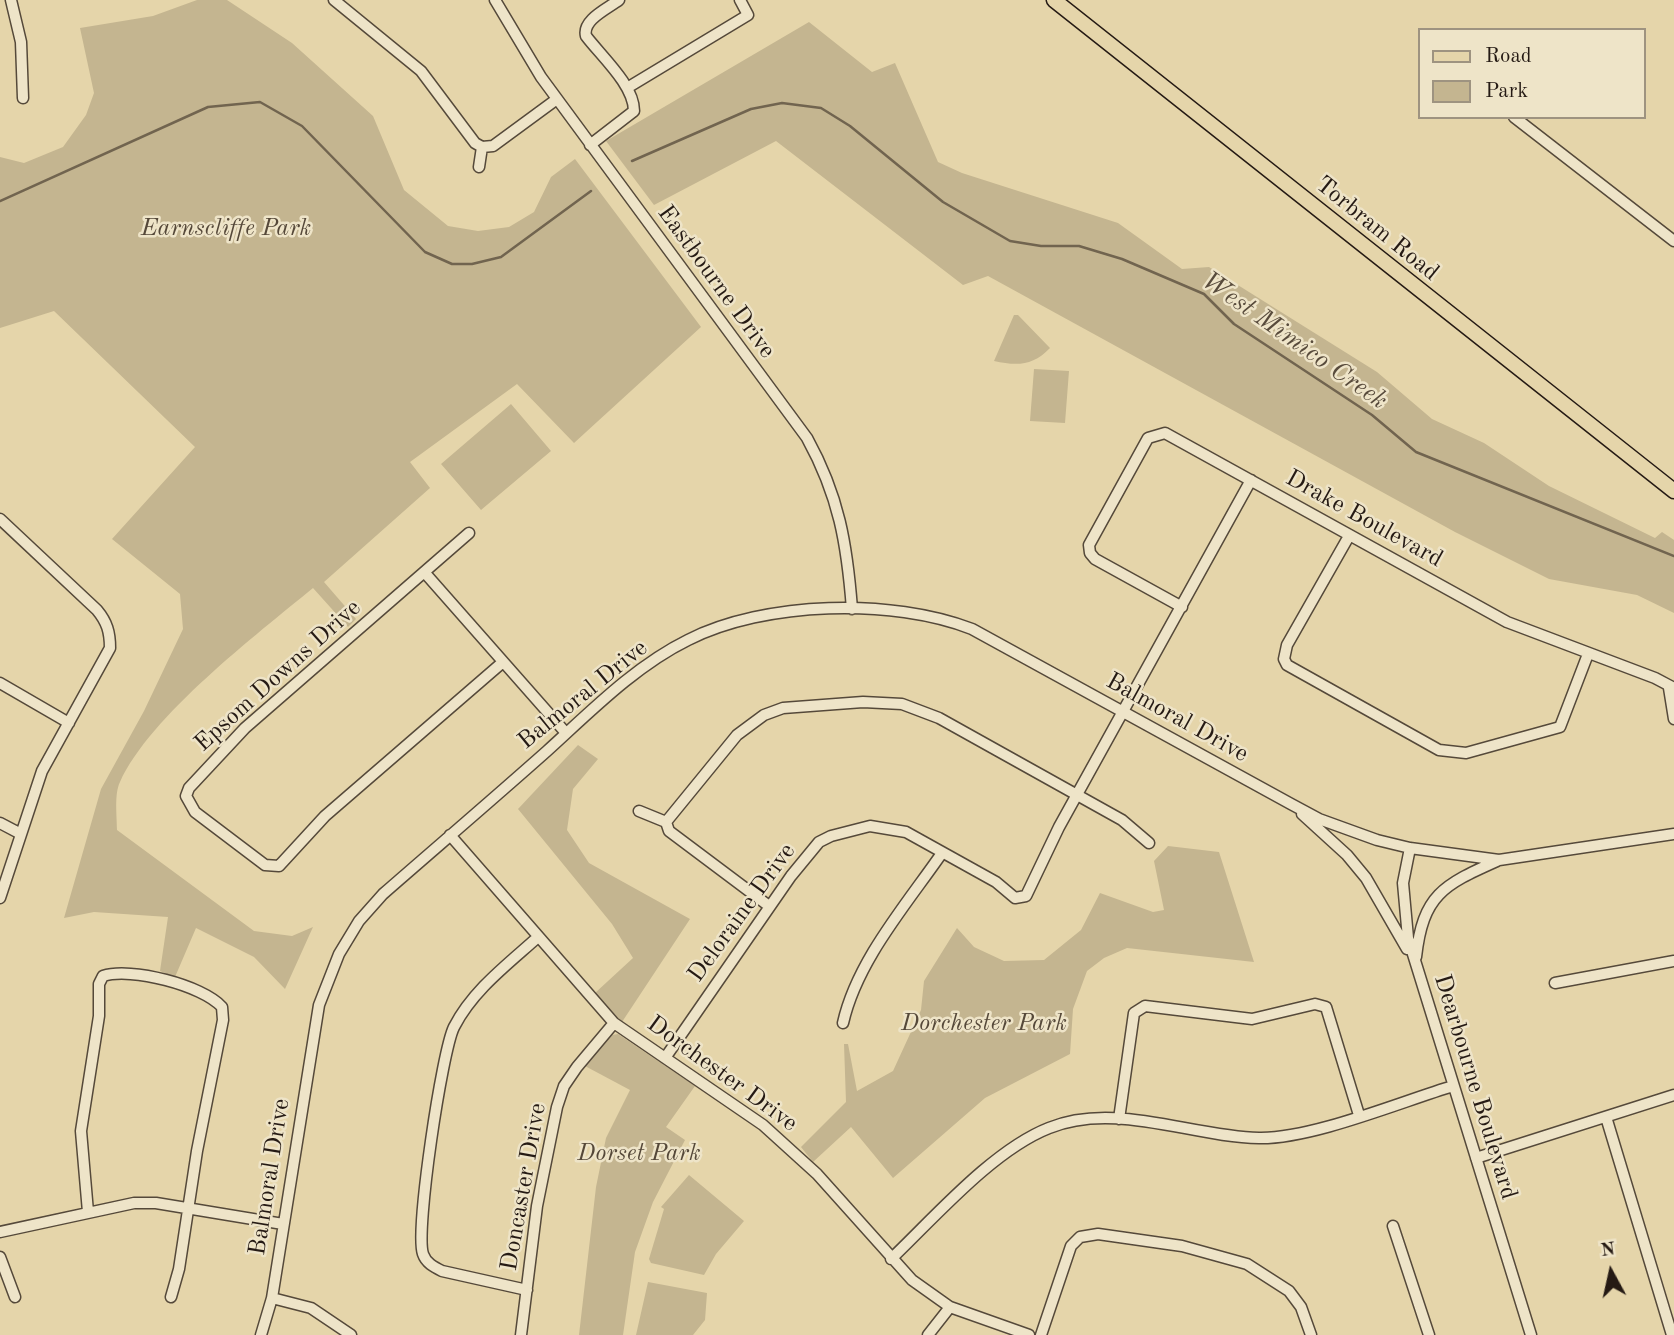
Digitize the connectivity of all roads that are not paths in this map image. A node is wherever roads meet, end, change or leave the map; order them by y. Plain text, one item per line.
1 (11, 0) edge
2 (334, 0) edge
3 (495, 0) edge
4 (619, 0) edge
5 (740, 0) edge
6 (1054, 0) edge
7 (627, 88) junction
8 (23, 98) dead end
9 (557, 99) junction
10 (1517, 119) edge
11 (590, 145) junction
12 (482, 146) junction
13 (479, 167) dead end
14 (1674, 241) edge
15 (1251, 480) junction
16 (1674, 491) edge
17 (0, 519) edge
18 (469, 533) dead end
19 (1349, 536) junction
20 (425, 573) junction
21 (1182, 607) junction
22 (852, 609) junction
23 (1588, 654) junction
24 (503, 662) junction
25 (0, 683) edge
26 (1671, 688) edge
27 (1125, 713) junction
28 (1674, 719) edge
29 (69, 723) junction
30 (566, 733) junction
31 (1077, 795) junction
32 (1291, 804) junction
33 (639, 811) dead end
34 (666, 822) junction
35 (0, 823) edge
36 (21, 834) junction
37 (1674, 834) edge
38 (450, 835) junction
39 (1149, 843) dead end
40 (1410, 848) junction
41 (942, 853) junction
42 (1499, 860) junction
43 (0, 898) edge
44 (769, 906) junction
45 (538, 937) junction
46 (1674, 961) edge
47 (1415, 964) junction
48 (1555, 983) dead end
49 (614, 1023) junction
50 (843, 1023) dead end
51 (665, 1058) junction
52 (1453, 1086) junction
53 (1674, 1095) edge
54 (1359, 1115) junction
55 (1606, 1117) junction
56 (1119, 1119) junction
57 (1476, 1158) junction
58 (189, 1208) junction
59 (88, 1212) junction
60 (283, 1224) junction
61 (1393, 1226) dead end
62 (0, 1232) edge
63 (0, 1257) edge
64 (891, 1259) junction
65 (527, 1290) junction
66 (15, 1297) dead end
67 (171, 1297) dead end
68 (272, 1298) junction
69 (950, 1307) junction
70 (1530, 1333) edge
71 (261, 1335) edge
72 (351, 1335) edge
73 (522, 1335) edge
74 (929, 1335) edge
75 (1029, 1335) edge
76 (1041, 1335) edge
77 (1311, 1335) edge
78 (1429, 1335) edge
79 (1517, 1335) edge
80 (1672, 1335) edge

1 - 8 street
2 - 12 street
3 - 9 street, Eastbourne Drive
4 - 7 street
5 - 7 street
6 - 16 main road, Torbram Road
7 - 11 street
9 - 11 street, Eastbourne Drive
9 - 12 street
10 - 14 street
11 - 22 street, Eastbourne Drive
12 - 13 street
15 - 19 street, Drake Boulevard
15 - 21 street, Drake Boulevard
15 - 21 street
17 - 29 street
18 - 20 street, Epsom Downs Drive
19 - 23 street, Drake Boulevard
19 - 23 street
20 - 24 street
20 - 24 street, Epsom Downs Drive
21 - 27 street, Drake Boulevard
22 - 27 street, Balmoral Drive
22 - 30 street, Balmoral Drive
23 - 26 street, Drake Boulevard
24 - 30 street
25 - 29 street
26 - 28 street, Drake Boulevard
27 - 31 street, Deloraine Drive
27 - 32 street, Balmoral Drive
29 - 36 street
30 - 38 street, Balmoral Drive
31 - 34 street
31 - 39 street
31 - 41 street, Deloraine Drive
32 - 40 street, Balmoral Drive
32 - 47 street
33 - 34 street
34 - 44 street
35 - 36 street
36 - 43 street
37 - 42 street, Balmoral Drive
38 - 45 street, Dorchester Drive
38 - 60 street, Balmoral Drive
40 - 42 street, Balmoral Drive
40 - 47 street, Dearbourne Boulevard
41 - 44 street, Deloraine Drive
41 - 50 street
42 - 47 street
44 - 51 street, Deloraine Drive
45 - 49 street, Dorchester Drive
45 - 65 street
46 - 48 street
47 - 52 street, Dearbourne Boulevard
49 - 51 street, Dorchester Drive
49 - 65 street, Doncaster Drive
51 - 64 street, Dorchester Drive
52 - 54 street
52 - 57 street, Dearbourne Boulevard
53 - 55 street
54 - 56 street
54 - 56 street
55 - 57 street
55 - 80 street
56 - 64 street
57 - 70 street, Dearbourne Boulevard
58 - 59 street
58 - 59 street
58 - 60 street
58 - 67 street
59 - 62 street
60 - 68 street, Balmoral Drive
61 - 78 street
63 - 66 street
64 - 69 street, Dorchester Drive
65 - 73 street, Doncaster Drive
68 - 71 street, Balmoral Drive
68 - 72 street
69 - 74 street
69 - 75 street, Dorchester Drive
70 - 79 street
76 - 77 street

